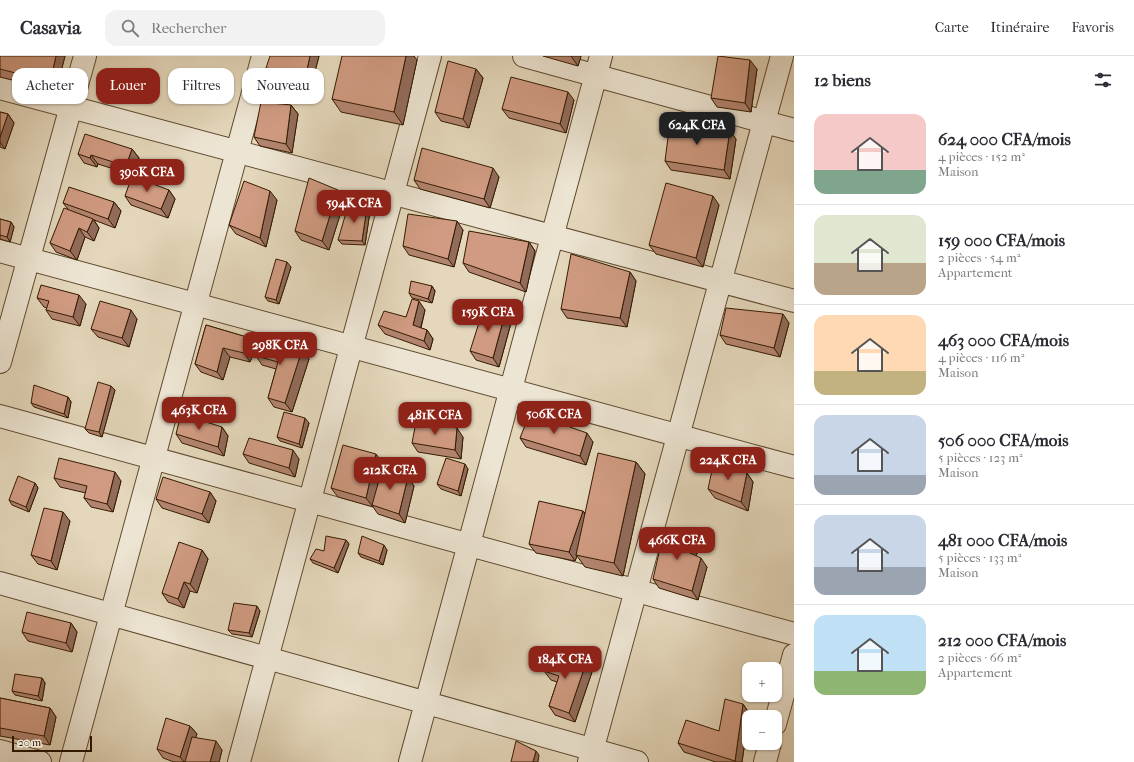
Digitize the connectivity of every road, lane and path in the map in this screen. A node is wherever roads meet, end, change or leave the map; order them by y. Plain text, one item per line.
1 (85, 56) edge
2 (263, 56) edge
3 (430, 56) edge
4 (524, 56) edge
5 (782, 56) edge
6 (598, 66) edge
7 (0, 88) edge
8 (71, 107) junction
9 (764, 122) junction
10 (794, 130) edge
11 (237, 152) junction
12 (393, 194) junction
13 (552, 236) junction
14 (0, 251) edge
15 (29, 259) junction
16 (721, 281) junction
17 (794, 301) edge
18 (195, 304) junction
19 (351, 347) junction
20 (0, 362) edge
21 (510, 390) junction
22 (0, 416) edge
23 (679, 436) junction
24 (154, 458) junction
25 (794, 467) edge
26 (309, 501) junction
27 (468, 545) junction
28 (0, 583) edge
29 (636, 590) junction
30 (111, 615) junction
31 (794, 634) edge
32 (794, 655) edge
33 (267, 658) junction
34 (426, 703) junction
35 (779, 710) edge
36 (768, 750) edge
37 (0, 751) edge
38 (591, 756) edge
39 (40, 762) edge
40 (71, 762) edge
41 (239, 762) edge
42 (410, 762) edge
43 (637, 762) edge
44 (765, 762) edge

1 - 8 street
2 - 11 street
3 - 12 street
4 - 6 street
5 - 9 street
6 - 9 street
6 - 13 street
7 - 8 street
8 - 11 street
8 - 15 street
9 - 10 street
9 - 16 street
11 - 12 street
11 - 18 street
12 - 13 street
12 - 19 street
13 - 16 street
13 - 21 street
14 - 15 street
15 - 18 street
15 - 20 street
16 - 17 street
16 - 23 street
18 - 19 street
18 - 24 street
19 - 21 street
19 - 26 street
21 - 23 street
21 - 27 street
22 - 24 street
23 - 25 street
23 - 29 street
24 - 26 street
24 - 30 street
26 - 27 street
26 - 33 street
27 - 29 street
27 - 34 street
28 - 30 street
29 - 31 street
29 - 38 street
30 - 33 street
30 - 40 street
32 - 35 street
33 - 34 street
33 - 41 street
34 - 38 street
34 - 42 street
36 - 44 street
37 - 39 street
38 - 43 street

